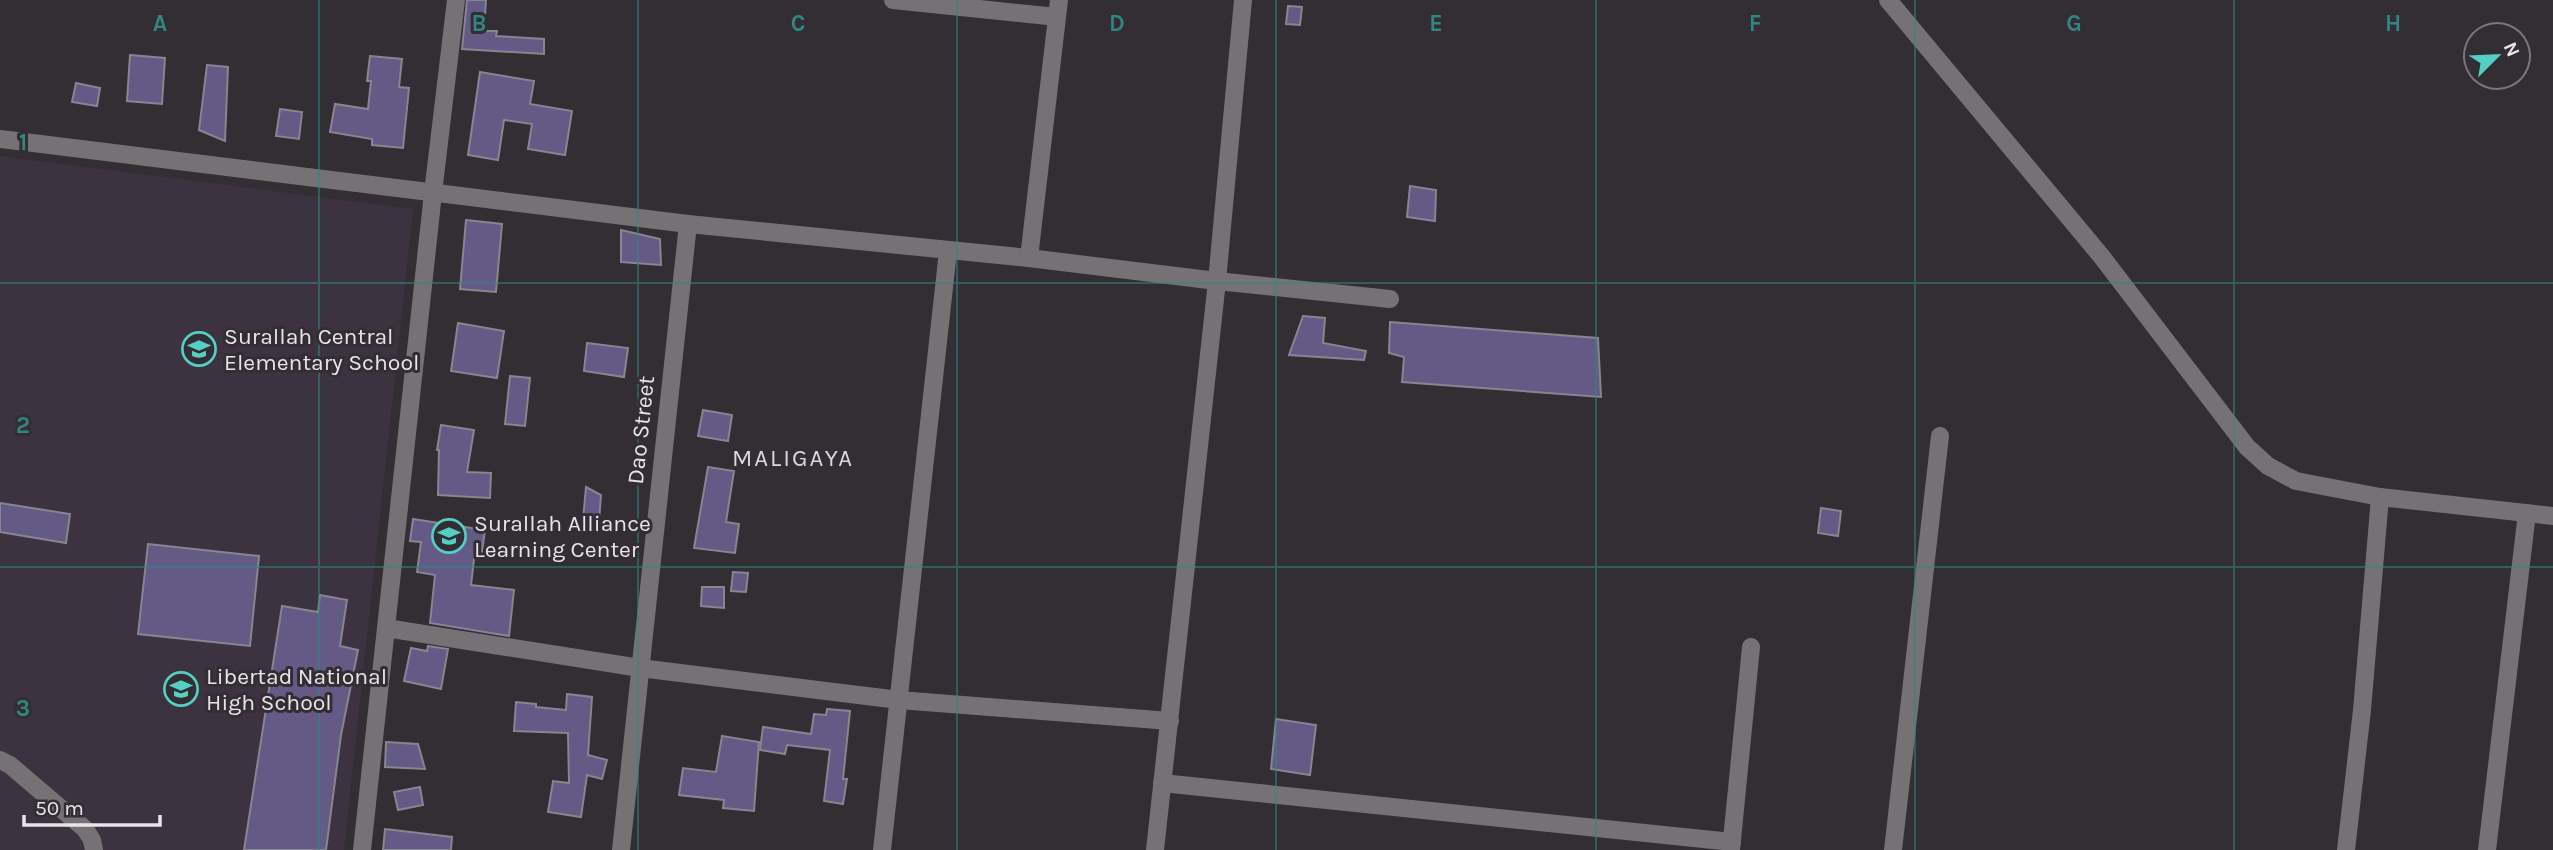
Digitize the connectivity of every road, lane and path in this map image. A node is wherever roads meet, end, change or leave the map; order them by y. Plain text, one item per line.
1 (456, 0) edge
2 (893, 0) edge
3 (1243, 0) edge
4 (1888, 0) edge
5 (1058, 9) edge
6 (0, 139) edge
7 (433, 193) junction
8 (688, 224) junction
9 (948, 251) junction
10 (1029, 258) junction
11 (1217, 281) junction
12 (1390, 299) dead end
13 (1940, 436) dead end
14 (2380, 497) junction
15 (2527, 513) junction
16 (2553, 516) edge
17 (386, 628) junction
18 (1751, 647) dead end
19 (640, 667) junction
20 (899, 700) junction
21 (1170, 721) junction
22 (0, 760) edge
23 (1162, 783) junction
24 (1731, 846) edge
25 (94, 850) edge
26 (362, 850) edge
27 (621, 850) edge
28 (882, 850) edge
29 (1155, 850) edge
30 (1893, 850) edge
31 (2346, 850) edge
32 (2487, 850) edge

1 - 7 street
2 - 5 street
3 - 11 street
4 - 14 street
5 - 10 street
6 - 7 street
7 - 8 street
7 - 17 street
8 - 9 street
8 - 19 street, Dao Street
9 - 10 street
9 - 20 street
10 - 11 street
11 - 12 street
11 - 21 street
13 - 30 street
14 - 15 street
14 - 31 street
15 - 16 street
15 - 32 street
17 - 19 street
17 - 26 street
18 - 24 street
19 - 20 street
19 - 27 street, Dao Street
20 - 21 street
20 - 28 street
21 - 23 street
22 - 25 street
23 - 24 street
23 - 29 street

